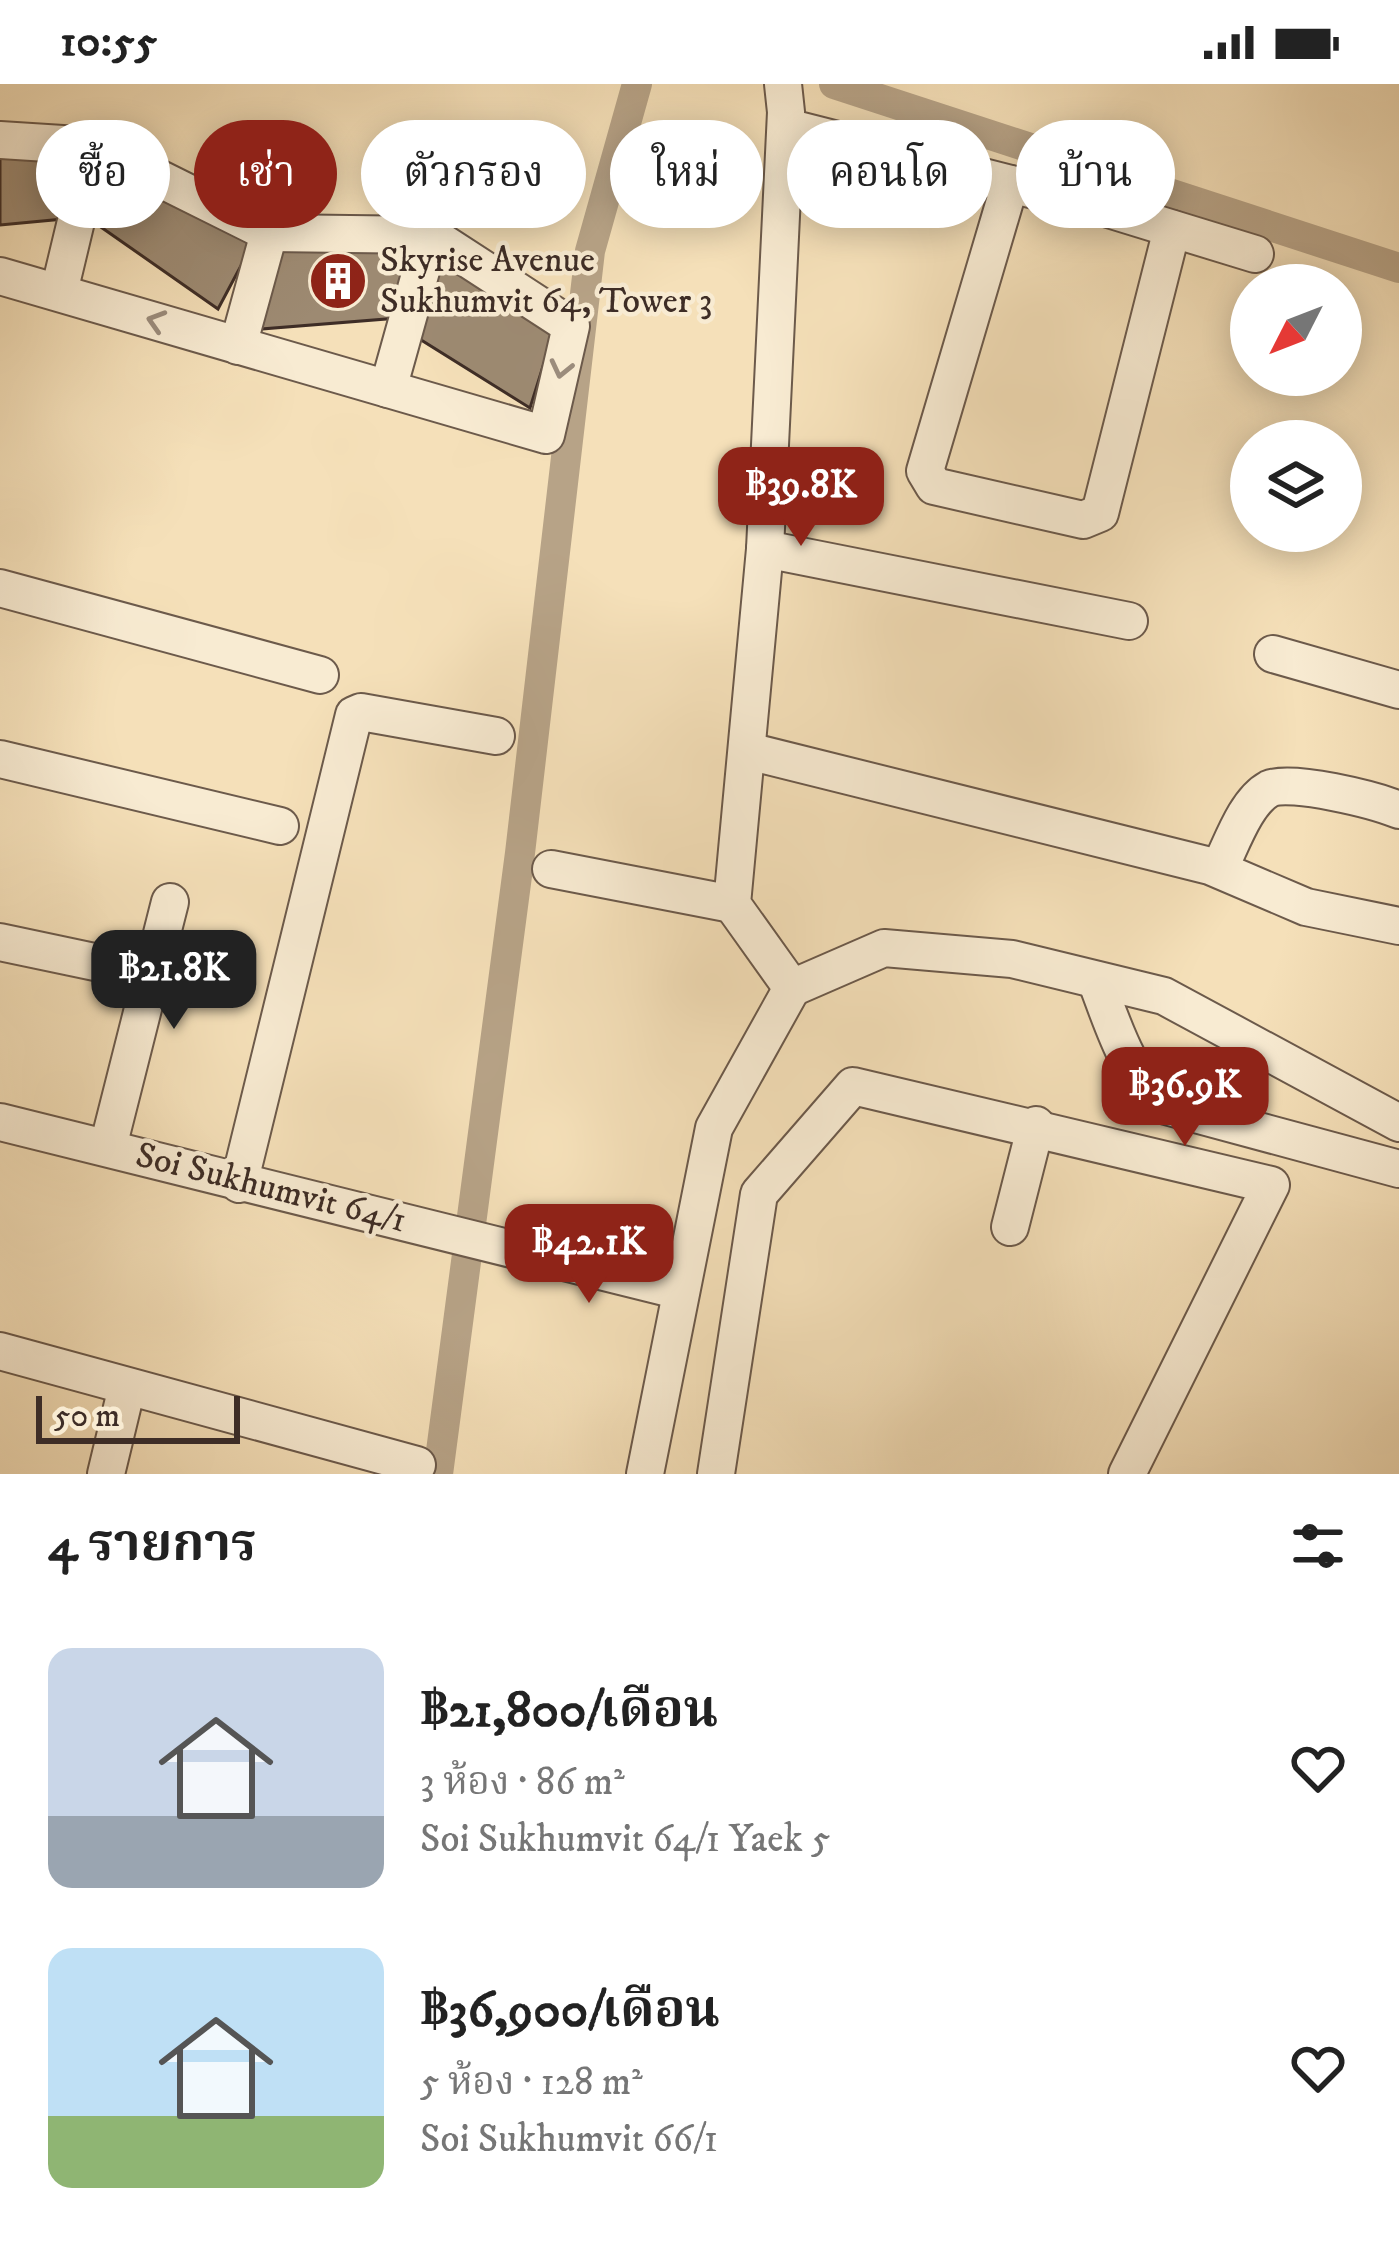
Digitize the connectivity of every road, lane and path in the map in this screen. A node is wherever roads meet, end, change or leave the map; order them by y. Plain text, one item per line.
1 (785, 108) edge
2 (0, 140) edge
3 (36, 142) edge
4 (170, 183) edge
5 (1010, 184) junction
6 (74, 228) edge
7 (1172, 229) junction
8 (269, 232) junction
9 (431, 235) junction
10 (1256, 254) dead end
11 (0, 275) edge
12 (59, 292) junction
13 (238, 346) junction
14 (388, 389) junction
15 (765, 549) junction
16 (0, 588) edge
17 (1129, 621) dead end
18 (1273, 654) dead end
19 (320, 675) dead end
20 (1399, 691) edge
21 (496, 736) dead end
22 (748, 751) junction
23 (0, 759) edge
24 (1399, 810) edge
25 (280, 826) dead end
26 (551, 869) dead end
27 (1220, 869) junction
28 (170, 902) dead end
29 (732, 904) junction
30 (1399, 926) edge
31 (0, 942) edge
32 (104, 964) dead end
33 (1096, 980) junction
34 (792, 988) junction
35 (0, 1122) edge
36 (1399, 1123) edge
37 (1036, 1125) junction
38 (108, 1147) junction
39 (1399, 1169) edge
40 (239, 1184) junction
41 (1010, 1227) dead end
42 (681, 1292) junction
43 (0, 1352) edge
44 (127, 1387) junction
45 (417, 1465) dead end
46 (106, 1474) edge
47 (645, 1474) edge
48 (716, 1474) edge
49 (1127, 1474) edge

1 - 5 street
1 - 15 street
2 - 3 street
4 - 8 street
5 - 7 street
5 - 7 street
6 - 12 street
7 - 10 street
8 - 9 street
8 - 13 street
9 - 14 street
9 -> 14 street
11 - 12 street
13 -> 12 street
13 - 14 street
15 - 17 street
15 - 22 street
16 - 19 street
18 - 20 street
21 - 40 street
22 - 27 street
22 - 29 street
23 - 25 street
24 - 27 street
26 - 29 street
27 - 30 street
28 - 38 street
29 - 34 street
31 - 32 street
33 - 34 street
33 - 36 street
33 - 39 street
34 - 42 street
35 - 38 street, Soi Sukhumvit 64/1
37 - 41 street
37 - 48 street
37 - 49 street
38 - 40 street, Soi Sukhumvit 64/1
40 - 42 street, Soi Sukhumvit 64/1
42 - 47 street
43 - 44 street
44 - 45 street
44 - 46 street

